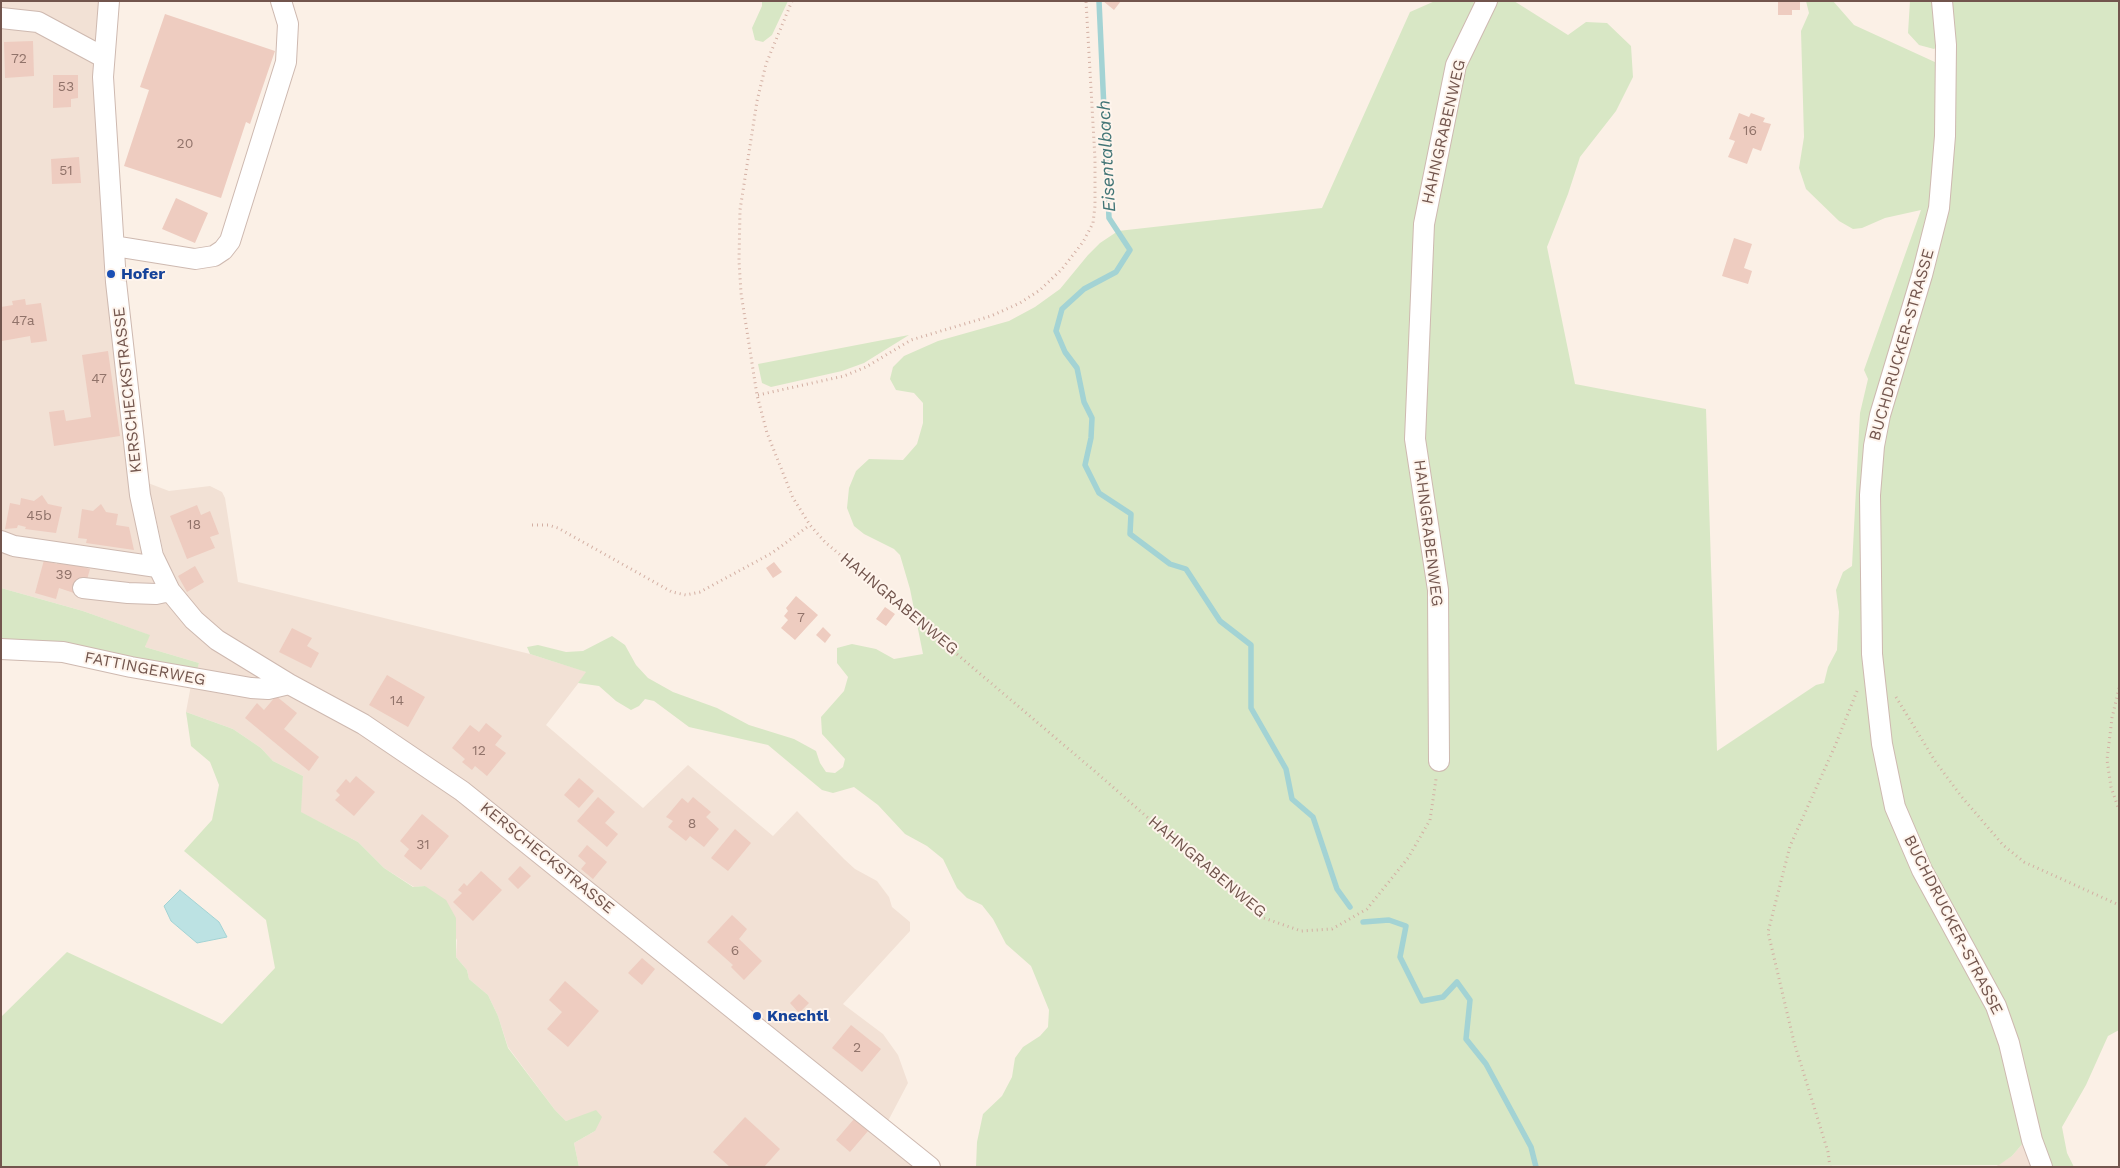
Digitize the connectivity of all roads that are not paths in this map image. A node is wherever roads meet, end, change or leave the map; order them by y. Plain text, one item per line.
1 (109, 1) edge
2 (281, 1) edge
3 (1487, 1) edge
4 (1942, 1) edge
5 (1, 18) edge
6 (103, 57) junction
7 (114, 246) junction
8 (1, 542) edge
9 (157, 567) junction
10 (83, 588) dead end
11 (170, 591) junction
12 (1, 649) edge
13 (289, 684) junction
14 (1439, 761) road end
15 (930, 1167) edge
16 (2042, 1167) edge

1 - 6 street, KERSCHECKSTRASSE
2 - 7 street
3 - 14 street, HAHNGRABENWEG
4 - 16 street, BUCHDRUCKER-STRASSE
5 - 6 street
6 - 7 street, KERSCHECKSTRASSE
7 - 9 street, KERSCHECKSTRASSE
8 - 9 street
9 - 11 street, KERSCHECKSTRASSE
10 - 11 street
11 - 13 street, KERSCHECKSTRASSE
12 - 13 street, FATTINGERWEG
13 - 15 street, KERSCHECKSTRASSE

